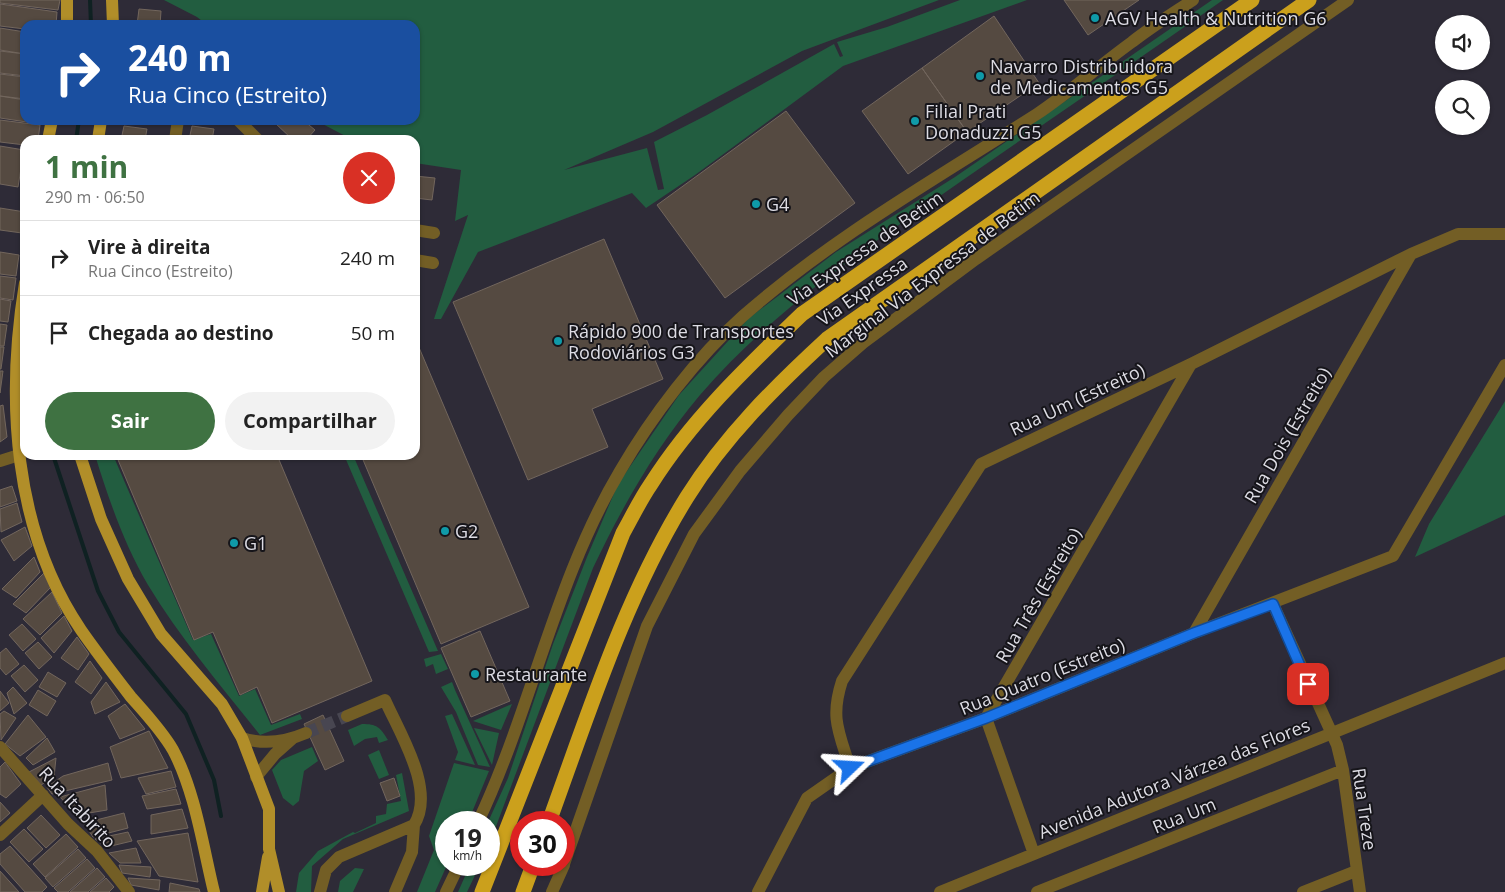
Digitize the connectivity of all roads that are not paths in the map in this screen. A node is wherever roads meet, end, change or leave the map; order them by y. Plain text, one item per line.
1 (67, 0) edge
2 (112, 0) edge
3 (1193, 0) edge
4 (1252, 0) edge
5 (1309, 0) edge
6 (1348, 0) edge
7 (67, 20) edge
8 (113, 20) edge
9 (243, 125) edge
10 (253, 135) edge
11 (420, 231) edge
12 (434, 234) dead end
13 (1505, 234) edge
14 (1411, 254) junction
15 (420, 261) edge
16 (433, 263) dead end
17 (20, 325) edge
18 (1192, 364) junction
19 (1505, 366) edge
20 (19, 455) junction
21 (82, 460) edge
22 (0, 461) edge
23 (1273, 604) junction
24 (1194, 633) junction
25 (1505, 663) edge
26 (347, 716) tunnel mouth
27 (986, 718) junction
28 (1330, 732) junction
29 (306, 733) tunnel mouth
30 (242, 738) junction
31 (293, 738) junction
32 (0, 747) edge
33 (850, 768) junction
34 (1343, 770) junction
35 (256, 777) junction
36 (43, 795) junction
37 (483, 811) edge
38 (553, 811) edge
39 (414, 825) junction
40 (575, 833) edge
41 (0, 835) edge
42 (269, 849) junction
43 (1034, 854) junction
44 (1356, 871) junction
45 (454, 876) edge
46 (529, 876) edge
47 (559, 876) edge
48 (129, 892) edge
49 (214, 892) edge
50 (262, 892) edge
51 (279, 892) edge
52 (320, 892) edge
53 (395, 892) edge
54 (446, 892) edge
55 (482, 892) edge
56 (523, 892) edge
57 (552, 892) edge
58 (758, 892) edge
59 (940, 892) edge
60 (1037, 892) edge
61 (1302, 892) edge
62 (1360, 892) edge

1 - 7 main road
2 - 8 main road
3 - 37 street
4 - 55 highway, Via Expressa de Betim
5 - 38 highway, Via Expressa
6 - 40 street, Marginal Via Expressa de Betim
9 - 10 street
11 - 12 street
13 - 14 street, Rua Um (Estreito)
14 - 18 street, Rua Um (Estreito)
14 - 24 street, Rua Dois (Estreito)
15 - 16 street
17 - 20 main road
18 - 27 street, Rua Três (Estreito)
18 - 33 street, Rua Um (Estreito)
19 - 23 street, Rua Quatro (Estreito)
20 - 22 street
20 - 49 main road
21 - 30 main road
23 - 24 street, Rua Quatro (Estreito)
23 - 28 street, Rua Treze
24 - 27 street, Rua Quatro (Estreito)
25 - 28 street, Avenida Adutora Várzea das Flores
26 - 39 street
27 - 33 street, Rua Quatro (Estreito)
27 - 43 street
28 - 34 street, Rua Treze
28 - 43 street, Avenida Adutora Várzea das Flores
29 - 31 street
30 - 31 street
30 - 35 main road
31 - 35 street
32 - 36 street, Rua Itabirito
33 - 58 street, Rua Quatro (Estreito)
34 - 44 street, Rua Treze
34 - 60 street, Rua Um
35 - 42 main road
36 - 41 street
36 - 48 street, Rua Itabirito
39 - 52 street
39 - 53 street
42 - 50 main road
42 - 51 main road
43 - 59 street, Avenida Adutora Várzea das Flores
44 - 61 street
44 - 62 street, Rua Treze
45 - 54 street
46 - 56 highway
47 - 57 street, Marginal Via Expressa de Betim

